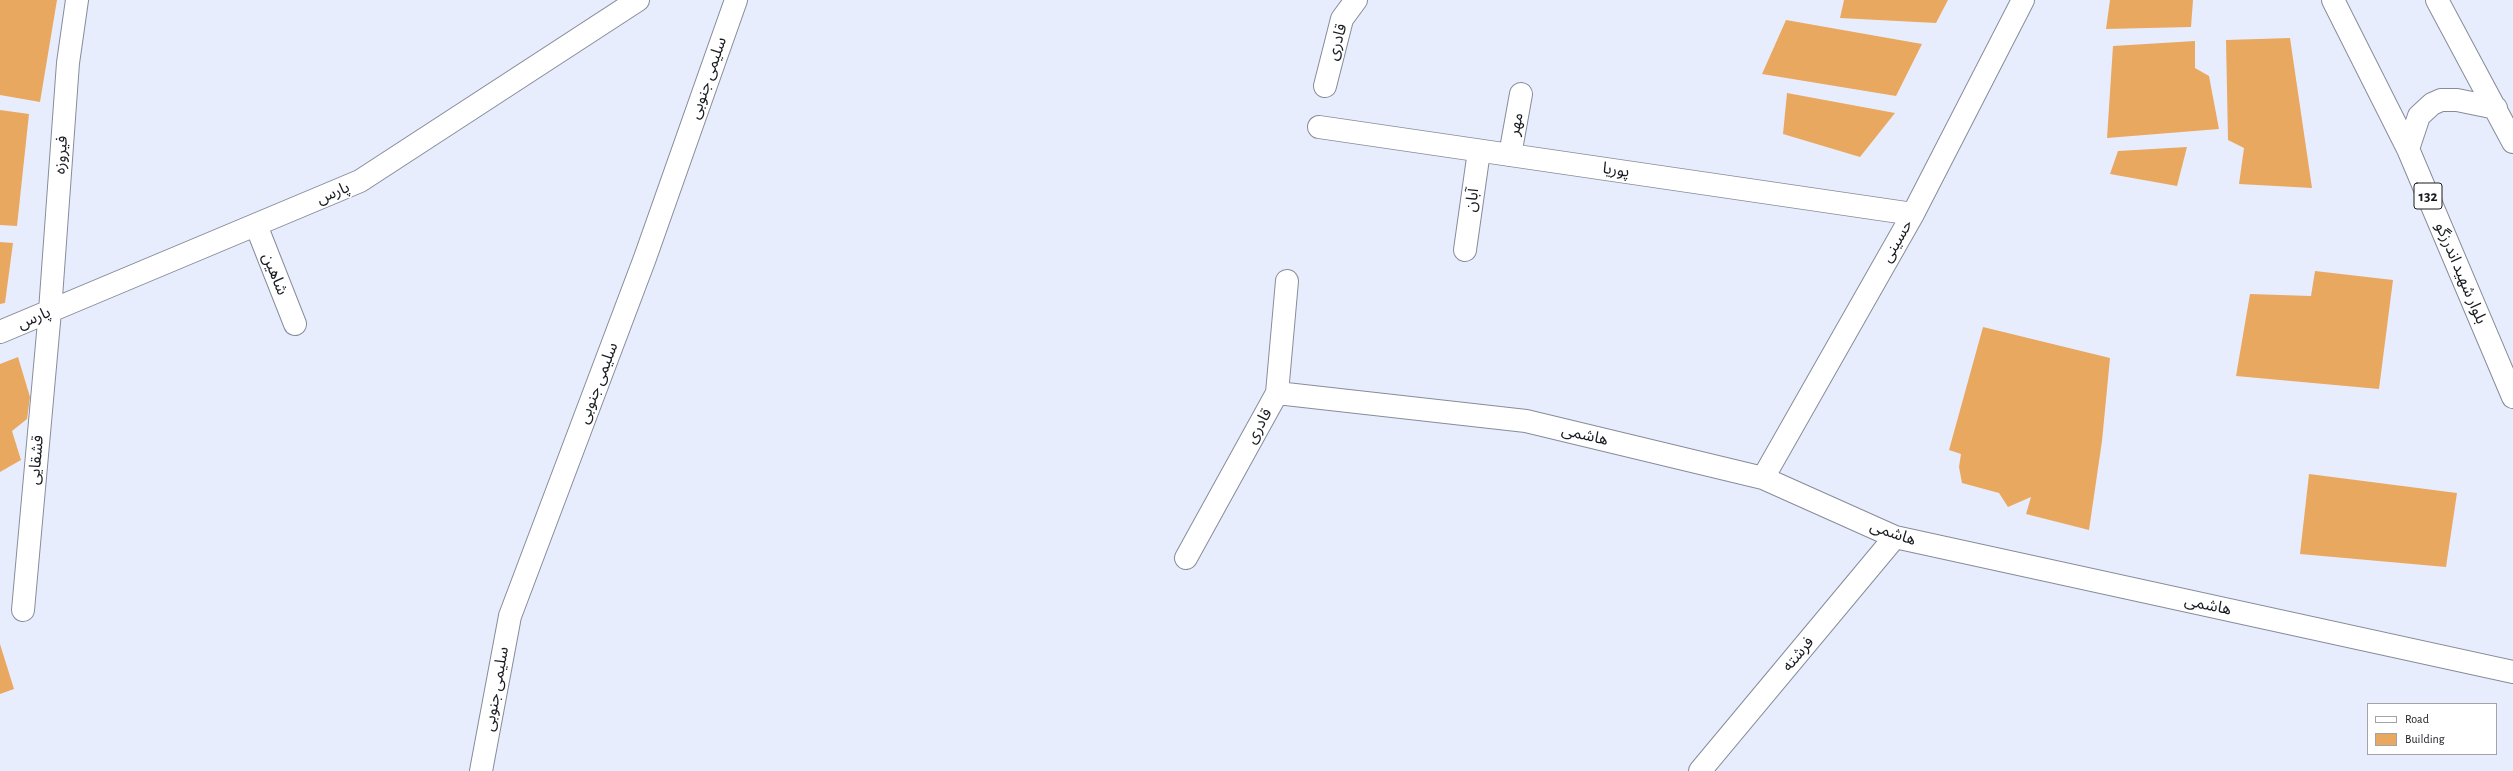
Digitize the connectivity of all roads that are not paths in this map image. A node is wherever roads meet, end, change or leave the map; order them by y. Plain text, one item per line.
1 (77, 0) edge
2 (638, 0) edge
3 (736, 0) edge
4 (1356, 0) edge
5 (2023, 0) edge
6 (2333, 0) edge
7 (2437, 0) edge
8 (1326, 86) dead end
9 (1521, 94) dead end
10 (2496, 108) junction
11 (1319, 127) dead end
12 (2513, 142) edge
13 (2408, 149) junction
14 (1479, 150) junction
15 (1510, 155) junction
16 (1913, 214) junction
17 (256, 225) junction
18 (1465, 250) dead end
19 (1287, 281) dead end
20 (50, 311) junction
21 (295, 324) dead end
22 (0, 332) edge
23 (1277, 392) junction
24 (2513, 397) edge
25 (1763, 478) junction
26 (1895, 537) junction
27 (1186, 558) dead end
28 (23, 610) dead end
29 (2513, 672) edge
30 (482, 771) edge
31 (1700, 771) edge

1 - 20 street, فیروزه
2 - 17 street, پارس
3 - 30 street, سلیمی جنوبی
4 - 8 street, قادری
5 - 16 street, حسینی
6 - 13 street, بلوار شهید اندرزگو / 132
7 - 10 street
9 - 15 street, مهر
10 - 12 street
10 - 13 street
11 - 14 street, پوریا
13 - 24 street, بلوار شهید اندرزگو / 132
14 - 15 street, پوریا
14 - 18 street, آبان
15 - 16 street, پوریا
16 - 25 street, حسینی
17 - 20 street, پارس
17 - 21 street, شاهین
19 - 23 street, قادری
20 - 22 street, پارس
20 - 28 street, قشقایی
23 - 25 street, هاشمی
23 - 27 street, قادری
25 - 26 street, هاشمی
26 - 29 street, هاشمی
26 - 31 street, فرشته

